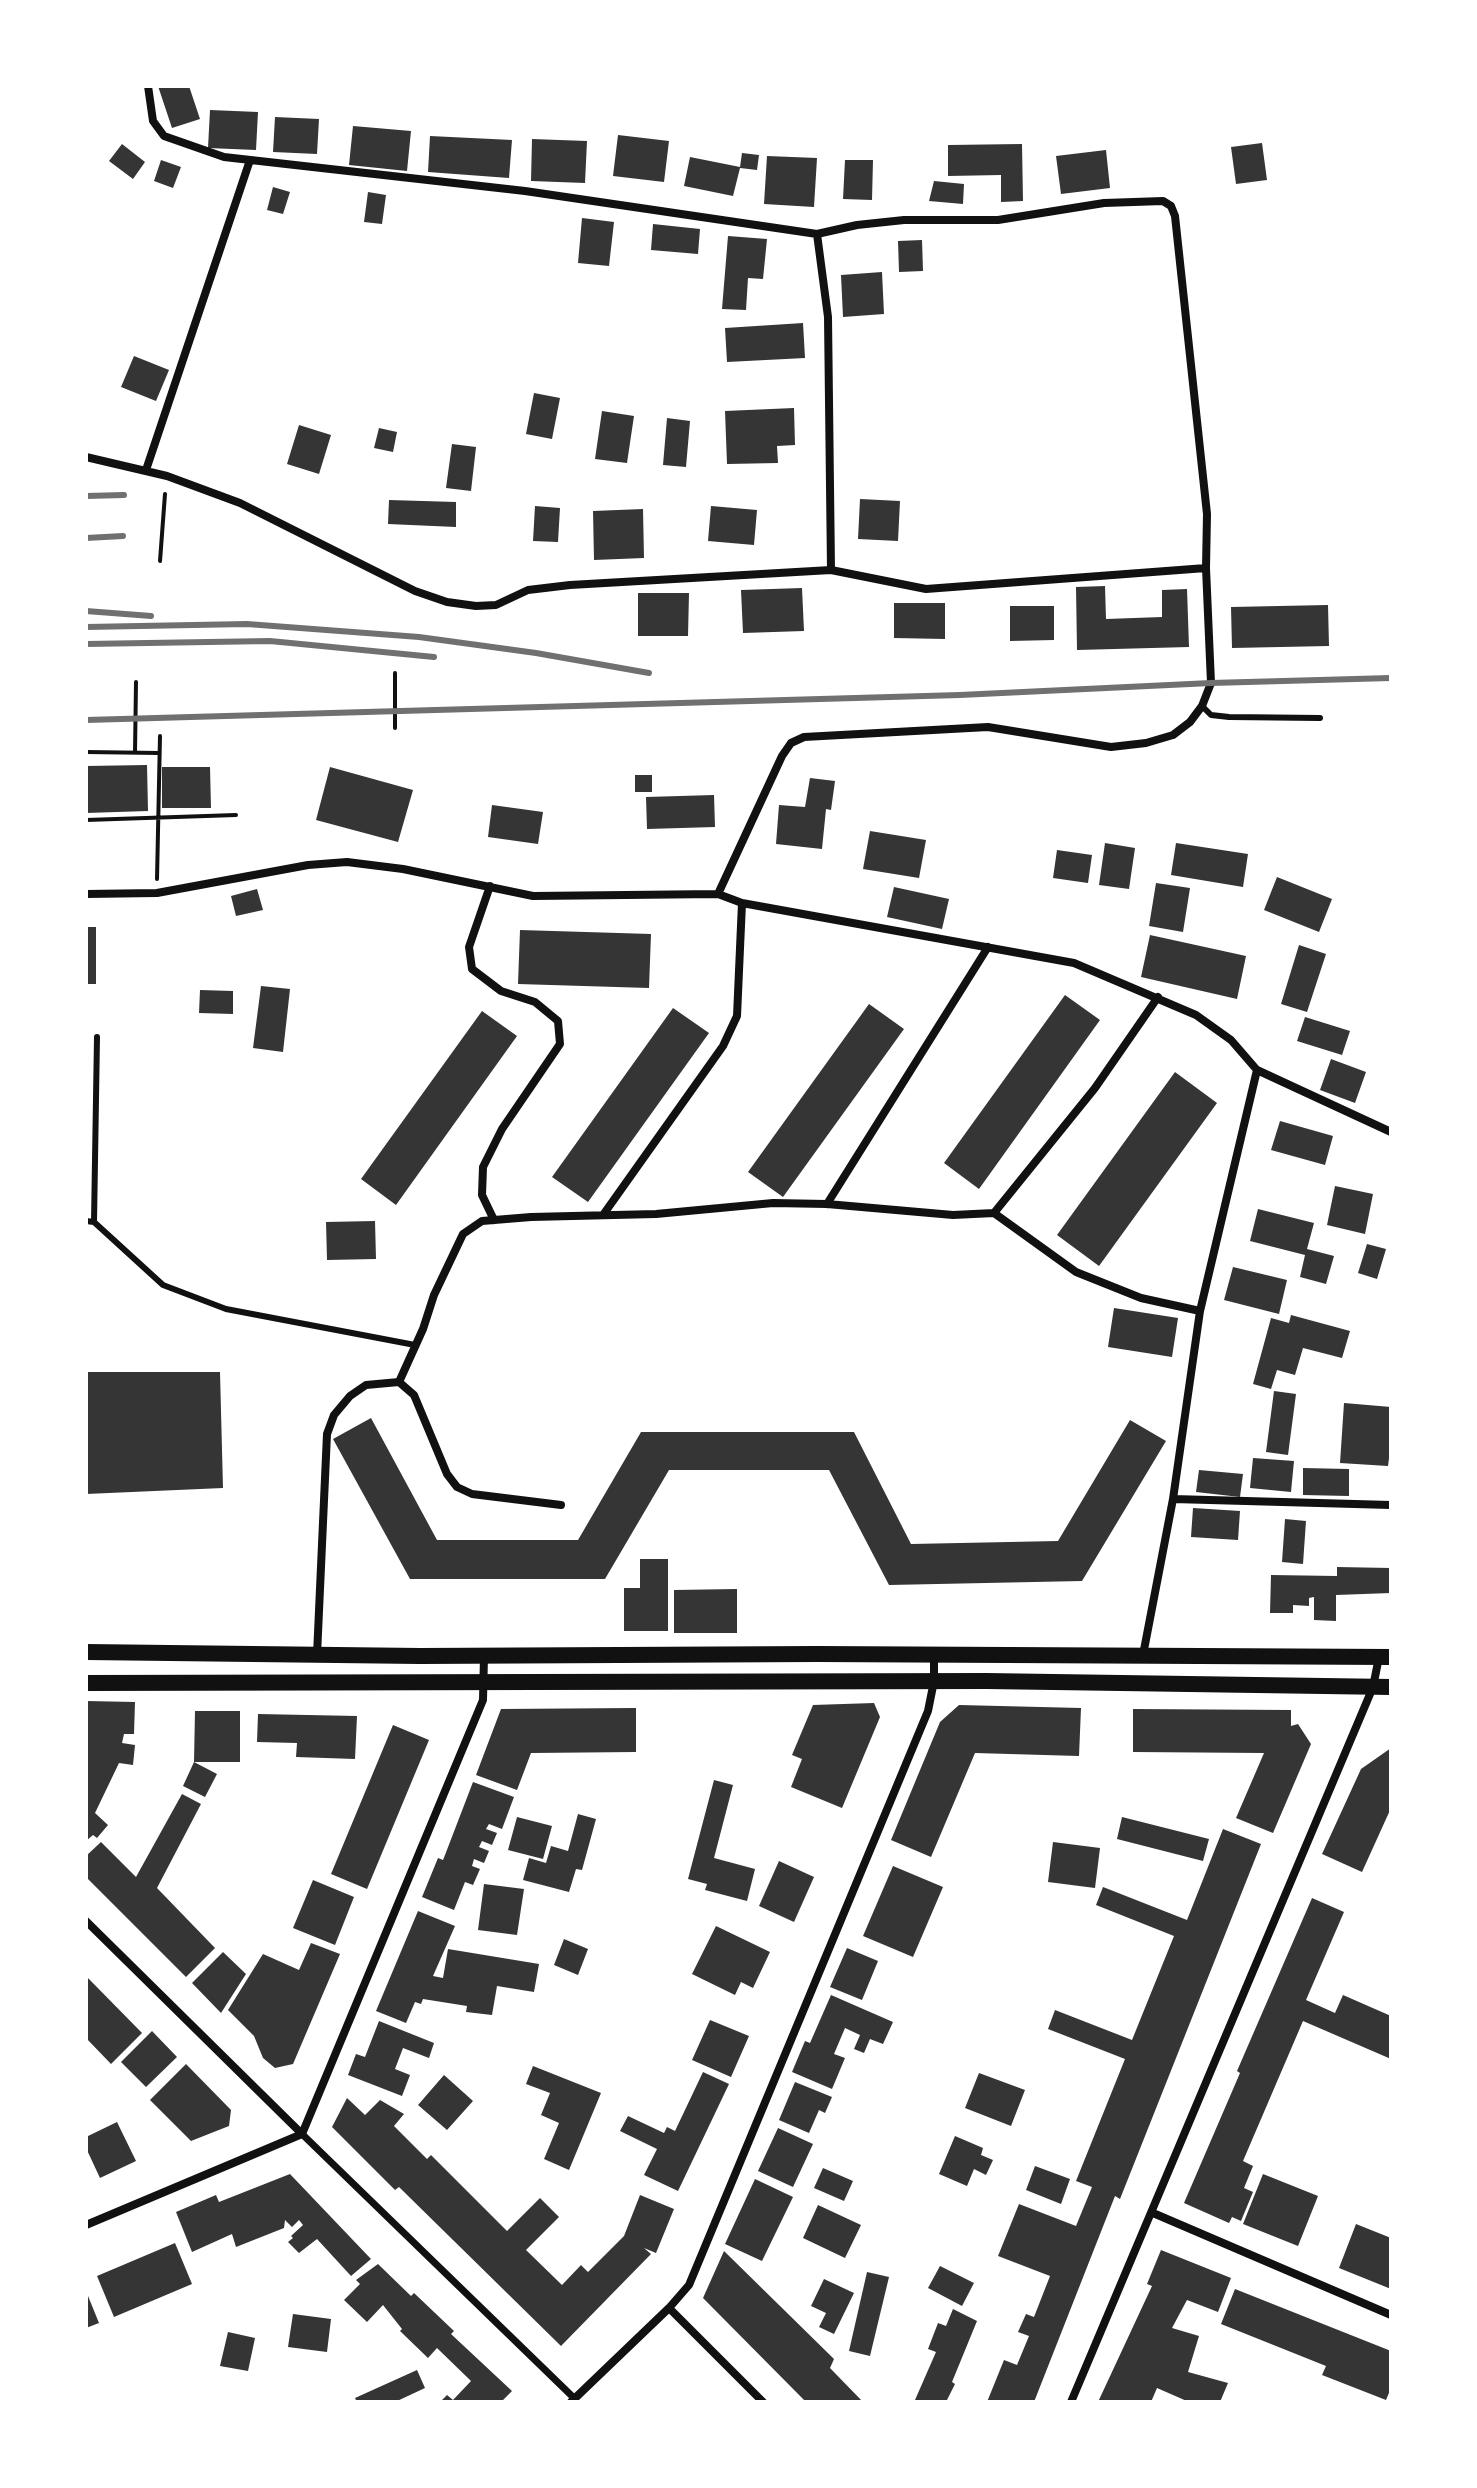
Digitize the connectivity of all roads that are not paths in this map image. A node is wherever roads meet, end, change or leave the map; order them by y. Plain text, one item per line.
1 (148, 86) edge
2 (250, 160) junction
3 (817, 234) junction
4 (86, 457) edge
5 (146, 470) junction
6 (1206, 568) junction
7 (831, 570) junction
8 (1202, 706) junction
9 (1320, 718) dead end
10 (490, 886) junction
11 (86, 894) edge
12 (718, 894) junction
13 (742, 903) junction
14 (988, 947) junction
15 (1158, 997) junction
16 (97, 1037) dead end
17 (1257, 1070) junction
18 (1391, 1132) edge
19 (827, 1204) junction
20 (994, 1213) junction
21 (603, 1215) junction
22 (494, 1220) junction
23 (90, 1222) edge
24 (1200, 1311) junction
25 (415, 1345) junction
26 (399, 1382) junction
27 (1173, 1499) junction
28 (561, 1505) dead end
29 (1391, 1505) edge
30 (86, 1652) edge
31 (934, 1655) junction
32 (1143, 1655) junction
33 (317, 1656) junction
34 (484, 1656) junction
35 (1385, 1657) edge
36 (934, 1681) junction
37 (86, 1683) edge
38 (483, 1683) junction
39 (1373, 1687) junction
40 (1391, 1687) edge
41 (86, 1921) edge
42 (302, 2134) junction
43 (1153, 2213) junction
44 (86, 2225) edge
45 (669, 2308) junction
46 (1391, 2315) edge
47 (573, 2400) edge
48 (763, 2402) edge
49 (1071, 2402) edge

1 - 2 street
2 - 3 street
2 - 5 street
3 - 6 street
3 - 7 street
4 - 5 street
5 - 7 street
6 - 7 street
6 - 8 street
8 - 9 lane
8 - 12 street
10 - 11 street
10 - 12 street
10 - 22 street
12 - 13 street
13 - 14 street
13 - 21 street
14 - 15 street
14 - 19 street
15 - 17 street
15 - 20 street
16 - 23 lane
17 - 18 street
17 - 24 street
19 - 20 street
19 - 21 street
20 - 24 street
21 - 22 street
22 - 25 street
23 - 25 lane
24 - 27 street
25 - 26 street
26 - 28 street
26 - 33 street
27 - 29 street
27 - 32 street
30 - 33 main road
31 - 32 main road
31 - 34 main road
31 - 36 street
32 - 35 main road
33 - 34 main road
34 - 38 street
35 - 39 street
36 - 38 main road
36 - 39 main road
36 - 45 street
37 - 38 main road
38 - 42 street
39 - 40 main road
39 - 43 street
41 - 42 street
42 - 44 street
42 - 47 street
43 - 46 street
43 - 49 street
45 - 47 street
45 - 48 street

